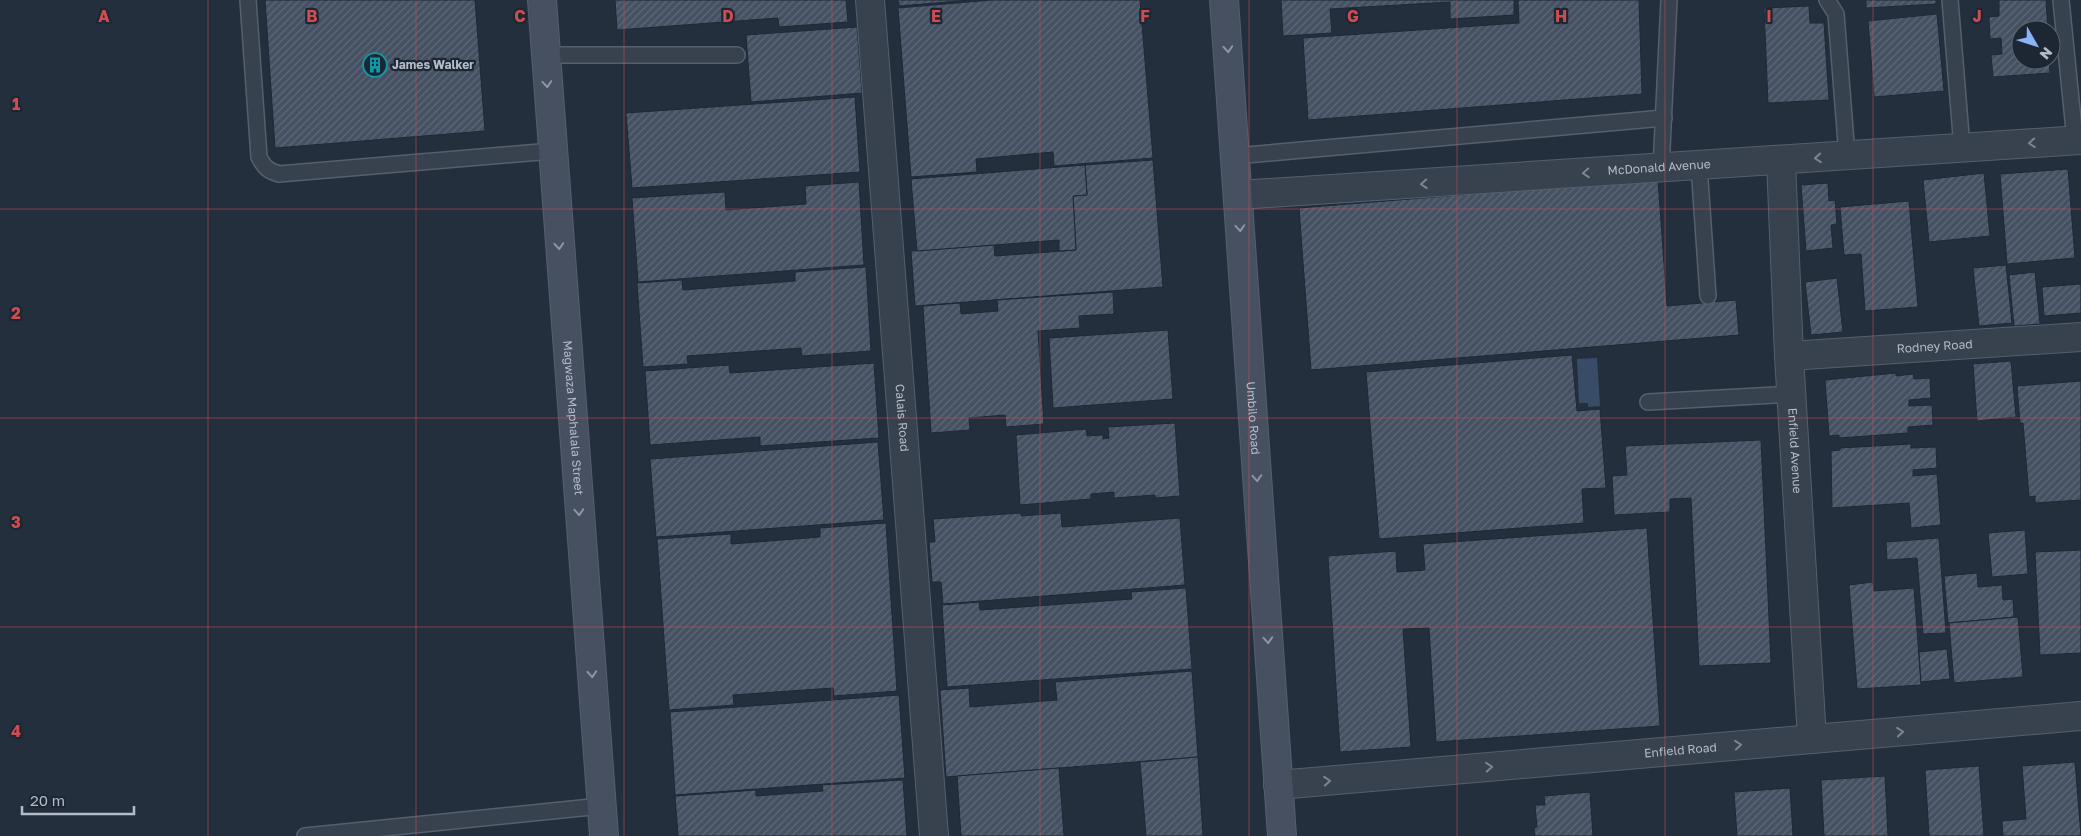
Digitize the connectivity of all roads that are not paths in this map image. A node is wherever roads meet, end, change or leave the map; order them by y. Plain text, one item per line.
1 (248, 0) edge
2 (542, 0) edge
3 (870, 0) edge
4 (1224, 0) edge
5 (1669, 0) edge
6 (1827, 0) edge
7 (1950, 0) edge
8 (2061, 0) edge
9 (546, 55) junction
10 (737, 55) dead end
11 (1664, 118) junction
12 (2078, 140) edge
13 (1962, 148) junction
14 (552, 151) junction
15 (1235, 156) junction
16 (1847, 156) junction
17 (1780, 161) junction
18 (1698, 166) junction
19 (1661, 169) junction
20 (1238, 196) junction
21 (1708, 296) dead end
22 (2081, 337) edge
23 (1790, 356) junction
24 (1792, 394) junction
25 (1648, 402) dead end
26 (2081, 716) edge
27 (1812, 739) junction
28 (1278, 785) junction
29 (601, 806) junction
30 (305, 836) edge
31 (604, 836) edge
32 (934, 836) edge
33 (1282, 836) edge

1 - 14 lane
2 - 9 main road, Magwaza Maphalala Street
3 - 32 street, Calais Road
4 -> 15 main road, Umbilo Road
5 - 11 lane
6 - 16 lane
7 - 13 lane
8 - 12 lane
9 - 10 lane
9 -> 14 main road, Magwaza Maphalala Street
11 - 15 lane
11 - 19 lane
12 -> 13 street, McDonald Avenue
13 - 16 street, McDonald Avenue
14 -> 29 main road, Magwaza Maphalala Street
15 - 20 main road, Umbilo Road
16 -> 17 street, McDonald Avenue
17 - 18 street, McDonald Avenue
17 - 23 street, Enfield Avenue
18 - 19 street, McDonald Avenue
18 - 21 lane
19 -> 20 street, McDonald Avenue
20 -> 28 main road, Umbilo Road
22 - 23 street, Rodney Road
23 - 24 street, Enfield Avenue
24 - 25 lane
24 - 27 street, Enfield Avenue
27 -> 26 street, Enfield Road
28 -> 27 street, Enfield Road
28 - 33 main road, Umbilo Road
29 - 30 lane
29 - 31 main road, Magwaza Maphalala Street

